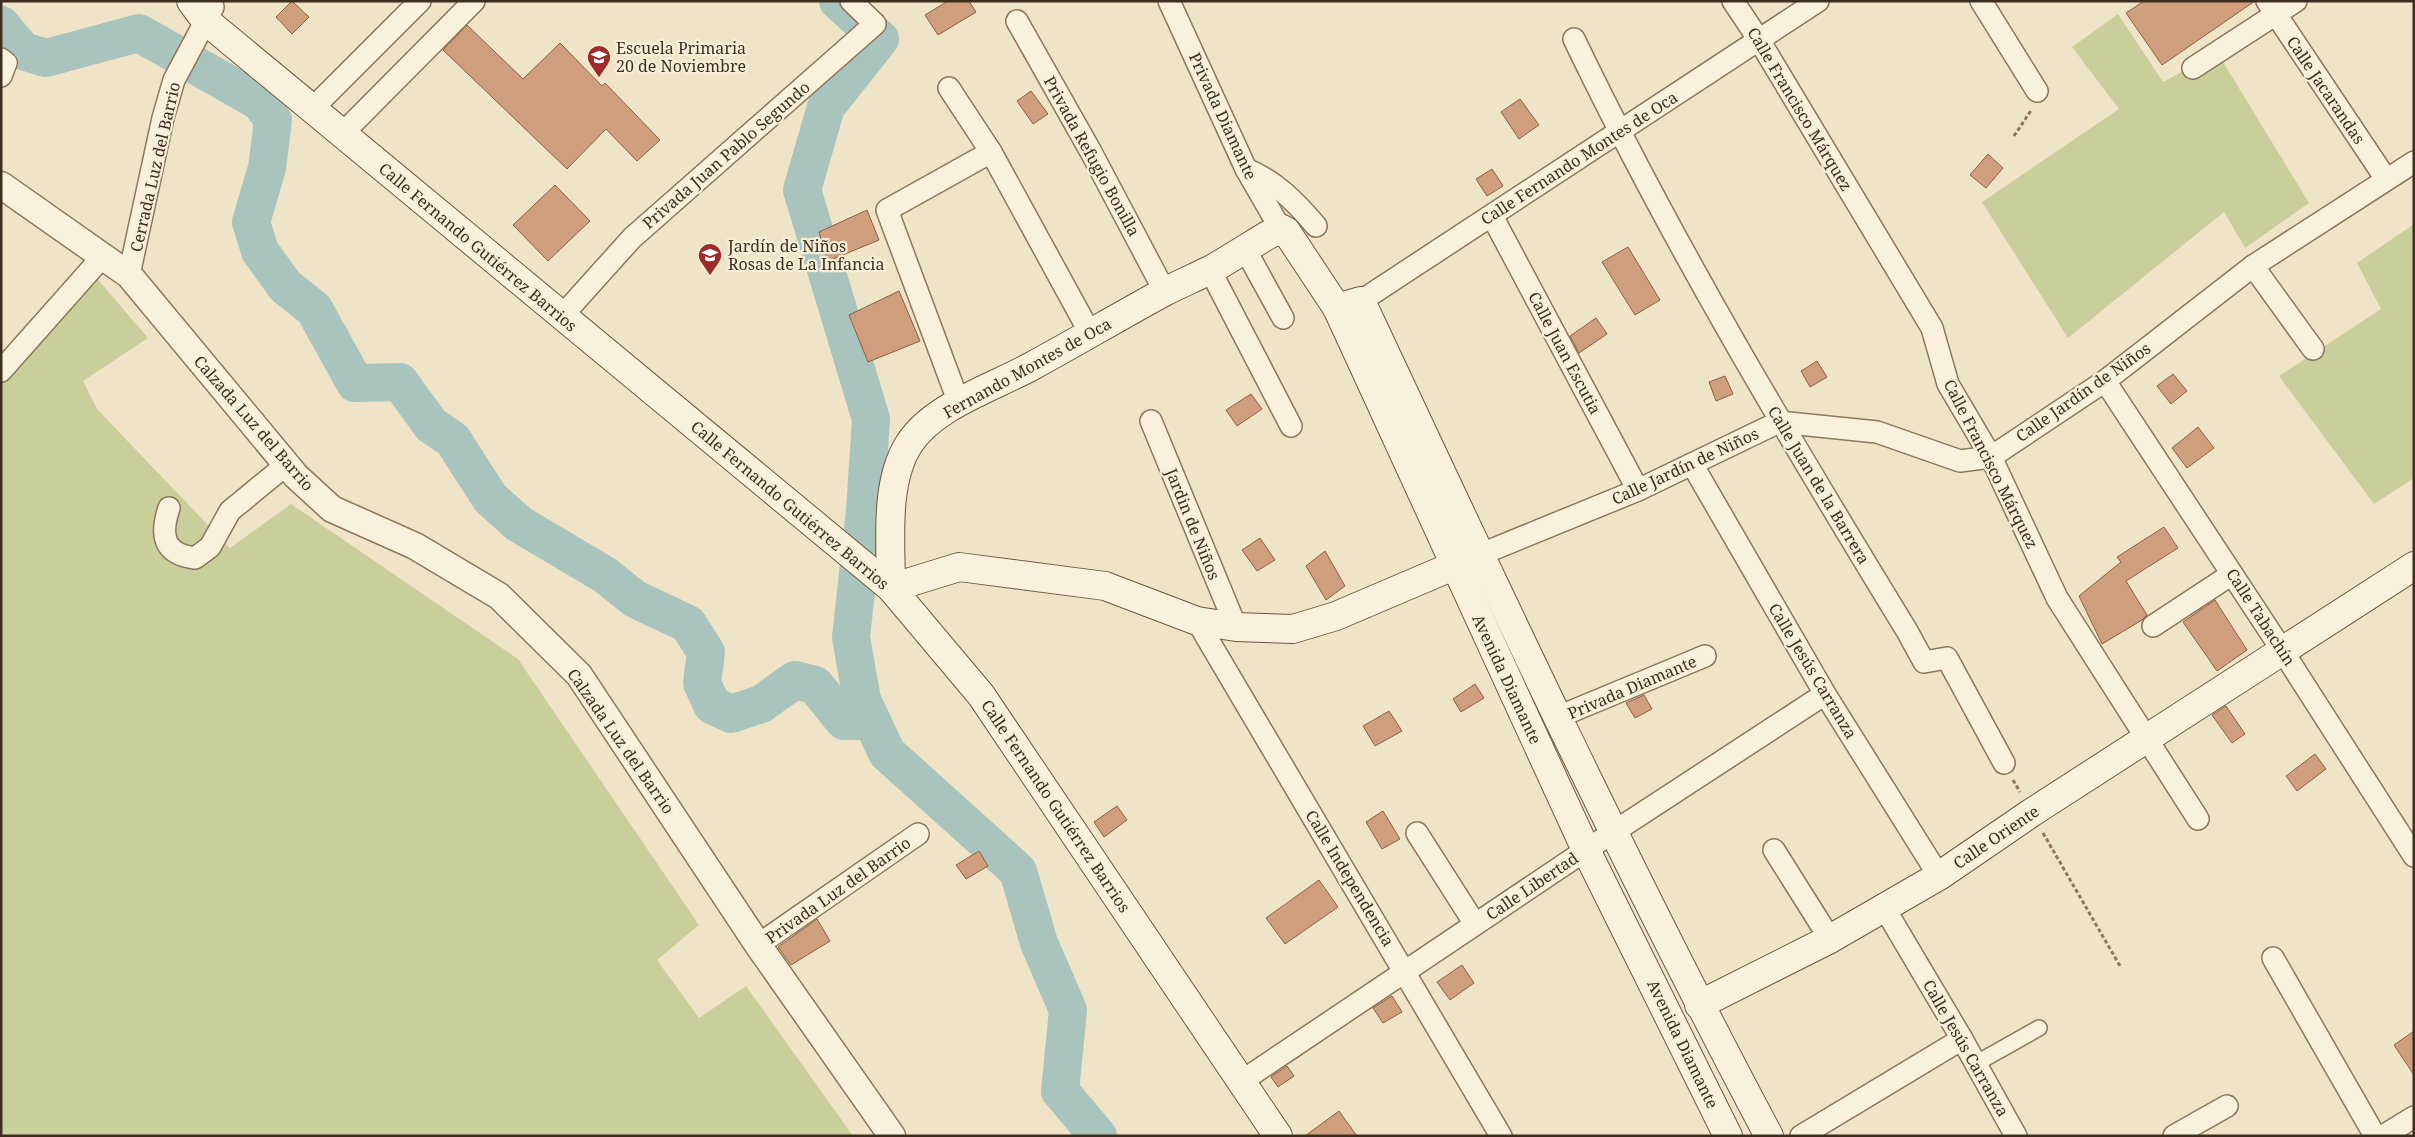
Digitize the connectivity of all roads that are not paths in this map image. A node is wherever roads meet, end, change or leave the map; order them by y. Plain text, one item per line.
1 (420, 1) edge
2 (474, 1) edge
3 (851, 1) edge
4 (1169, 1) edge
5 (1733, 1) edge
6 (1818, 1) edge
7 (1981, 1) edge
8 (2296, 1) edge
9 (205, 8) edge
10 (2271, 8) edge
11 (1017, 21) dead end
12 (1574, 39) dead end
13 (1759, 40) junction
14 (1, 59) edge
15 (2192, 68) dead end
16 (1, 76) edge
17 (949, 88) dead end
18 (2037, 91) road end
19 (312, 110) junction
20 (1619, 132) junction
21 (344, 134) junction
22 (991, 152) junction
23 (2414, 162) edge
24 (1246, 169) junction
25 (2386, 179) junction
26 (1, 185) edge
27 (1492, 216) junction
28 (1316, 226) dead end
29 (1280, 228) junction
30 (1245, 249) junction
31 (103, 256) junction
32 (2253, 266) junction
33 (1210, 270) junction
34 (129, 275) junction
35 (1165, 292) junction
36 (1349, 304) junction
37 (561, 317) junction
38 (1283, 318) dead end
39 (1090, 333) junction
40 (2313, 348) dead end
41 (1, 371) edge
42 (2105, 380) junction
43 (959, 403) junction
44 (1151, 421) dead end
45 (1779, 422) junction
46 (1291, 426) dead end
47 (1991, 457) junction
48 (286, 464) junction
49 (1692, 464) junction
50 (1638, 490) junction
51 (169, 508) dead end
52 (1479, 555) junction
53 (1455, 566) junction
54 (2414, 566) edge
55 (2232, 574) junction
56 (891, 588) junction
57 (1197, 621) junction
58 (2153, 626) dead end
59 (1236, 627) junction
60 (2282, 650) junction
61 (1705, 656) dead end
62 (1825, 694) junction
63 (1558, 718) junction
64 (2146, 738) junction
65 (2004, 762) road end
66 (2198, 819) dead end
67 (1417, 833) dead end
68 (1615, 833) junction
69 (918, 834) dead end
70 (1586, 850) junction
71 (1774, 850) dead end
72 (2414, 856) edge
73 (1939, 876) junction
74 (1884, 909) junction
75 (1475, 924) junction
76 (1830, 939) junction
77 (758, 945) junction
78 (2273, 958) dead end
79 (1405, 970) junction
80 (1699, 1005) junction
81 (2039, 1028) dead end
82 (1962, 1039) junction
83 (1974, 1064) junction
84 (1242, 1080) junction
85 (2227, 1106) dead end
86 (2414, 1117) edge
87 (892, 1136) edge
88 (1278, 1136) edge
89 (1501, 1136) edge
90 (1728, 1136) edge
91 (1768, 1136) edge
92 (1801, 1136) edge
93 (2016, 1136) edge
94 (2174, 1136) edge
95 (2375, 1136) edge
96 (2383, 1136) edge

1 - 19 street
2 - 21 street
3 - 37 street, Privada Juan Pablo Segundo
4 - 24 street, Privada Diamante
5 - 13 street, Calle Francisco Márquez
6 - 13 street, Calle Fernando Montes de Oca
7 - 18 street
8 - 10 street
9 - 19 main road, Calle Fernando Gutiérrez Barrios
9 - 34 street, Cerrada Luz del Barrio
10 - 15 street
10 - 25 street, Calle Jacarandas
11 - 35 street, Privada Refugio Bonilla
12 - 20 street, Calle Juan de la Barrera
13 - 20 street, Calle Fernando Montes de Oca
13 - 47 street, Calle Francisco Márquez
14 - 16 street
17 - 22 street
19 - 21 main road, Calle Fernando Gutiérrez Barrios
20 - 27 street, Calle Fernando Montes de Oca
20 - 45 street, Calle Juan de la Barrera
21 - 37 main road, Calle Fernando Gutiérrez Barrios
22 - 39 street
22 - 43 street
23 - 25 street, Calle Jardín de Niños
24 - 28 street
24 - 29 street, Privada Diamante
25 - 32 street, Calle Jardín de Niños
26 - 31 street, Calzada Luz del Barrio
27 - 36 street, Calle Fernando Montes de Oca
27 - 50 street, Calle Juan Escutia
29 - 30 main road, Fernando Montes de Oca
29 - 36 main road, Avenida Diamante
30 - 33 main road, Fernando Montes de Oca
30 - 38 street
31 - 34 street, Calzada Luz del Barrio
31 - 41 street
32 - 40 street
32 - 42 street, Calle Jardín de Niños
33 - 35 main road, Fernando Montes de Oca
33 - 46 street
34 - 48 street, Calzada Luz del Barrio
35 - 39 main road, Fernando Montes de Oca
36 - 52 main road, Avenida Diamante
36 - 53 main road, Avenida Diamante
37 - 56 main road, Calle Fernando Gutiérrez Barrios
39 - 43 main road, Fernando Montes de Oca
42 - 47 street, Calle Jardín de Niños
42 - 55 street, Calle Tabachín
43 - 56 main road, Fernando Montes de Oca
44 - 59 street, Jardin de Niños
45 - 47 street, Calle Jardín de Niños
45 - 49 street, Calle Jardín de Niños
45 - 65 street, Calle Juan de la Barrera
47 - 64 street, Calle Francisco Márquez
48 - 51 street
48 - 77 street, Calzada Luz del Barrio
49 - 50 street, Calle Jardín de Niños
49 - 62 street, Calle Jesús Carranza
50 - 52 street, Calle Jardín de Niños
52 - 53 main road, Calle Jardín de Niños
52 - 63 main road, Avenida Diamante
53 - 59 main road, Calle Jardín de Niños
53 - 70 main road, Avenida Diamante
54 - 60 main road, Calle Oriente
55 - 58 street
55 - 60 street, Calle Tabachín
56 - 57 main road, Calle Jardín de Niños
56 - 84 main road, Calle Fernando Gutiérrez Barrios
57 - 59 main road, Calle Jardín de Niños
57 - 79 street, Calle Independencia
60 - 64 main road, Calle Oriente
60 - 72 street, Calle Tabachín
61 - 63 street, Privada Diamante
62 - 68 street, Calle Libertad
62 - 73 street, Calle Jesús Carranza
63 - 68 main road, Avenida Diamante
64 - 66 street, Calle Francisco Márquez
64 - 73 main road, Calle Oriente
67 - 75 street
68 - 70 street, Calle Libertad
68 - 80 main road, Avenida Diamante
69 - 77 street, Privada Luz del Barrio
70 - 75 street, Calle Libertad
70 - 90 main road, Avenida Diamante
71 - 76 street
73 - 74 main road, Calle Oriente
74 - 76 main road, Calle Oriente
74 - 82 street, Calle Jesús Carranza
75 - 79 street, Calle Libertad
76 - 80 main road, Calle Oriente
77 - 87 street, Calzada Luz del Barrio
78 - 95 street
79 - 84 street, Calle Libertad
79 - 89 street, Calle Independencia
80 - 91 main road, Avenida Diamante
81 - 83 street
82 - 83 street, Calle Jesús Carranza
82 - 92 street
83 - 93 street, Calle Jesús Carranza
84 - 88 main road, Calle Fernando Gutiérrez Barrios
85 - 94 street
86 - 96 street

